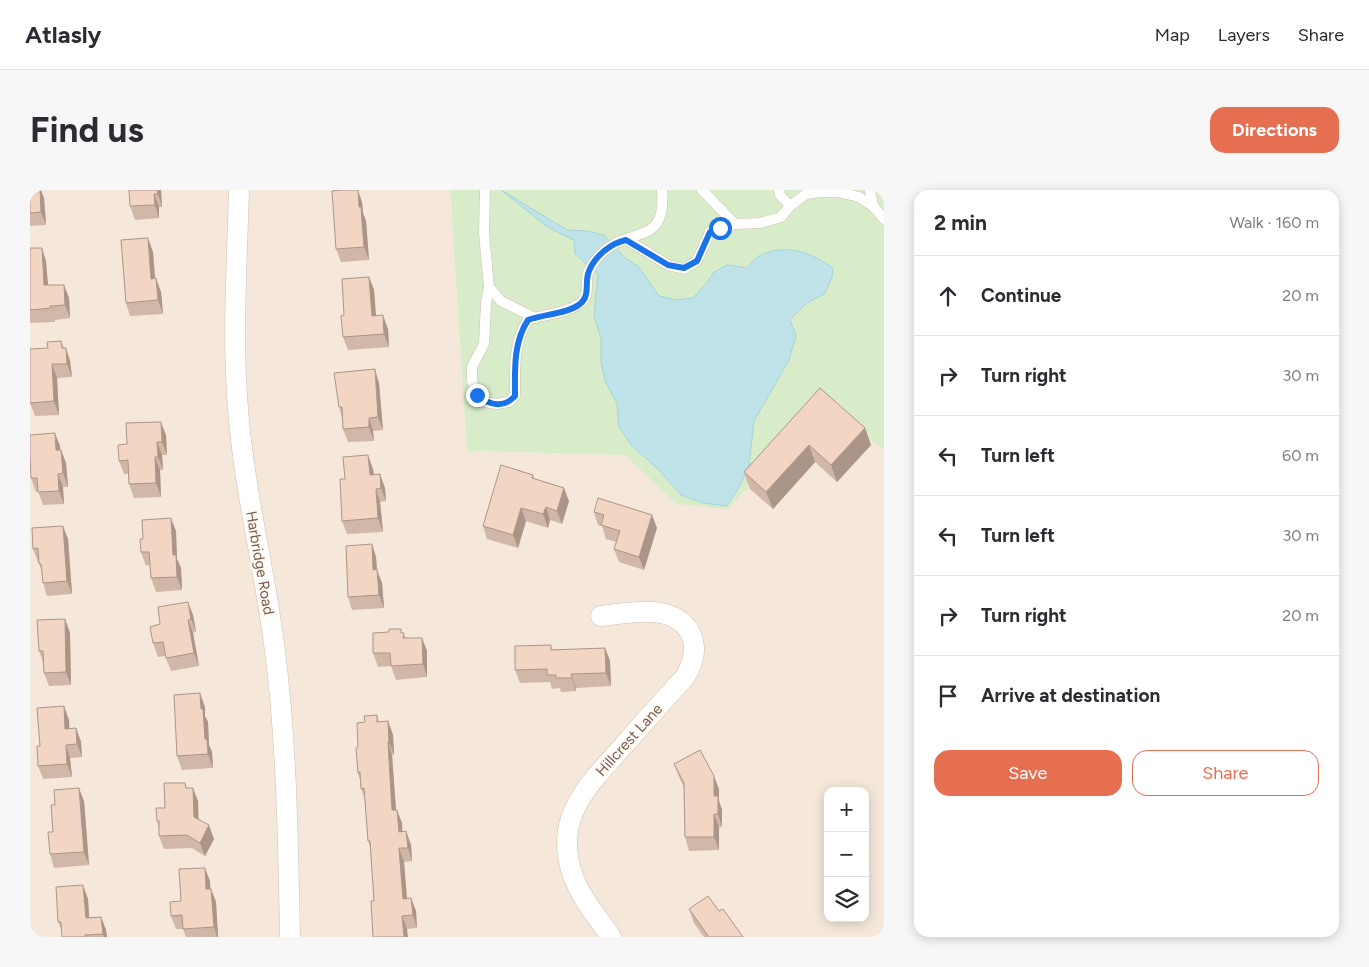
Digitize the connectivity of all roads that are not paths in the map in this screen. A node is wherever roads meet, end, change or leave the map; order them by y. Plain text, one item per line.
1 (239, 190) edge
2 (485, 190) edge
3 (662, 190) edge
4 (702, 190) edge
5 (779, 190) edge
6 (870, 190) edge
7 (790, 206) junction
8 (873, 206) junction
9 (884, 218) edge
10 (735, 224) junction
11 (621, 241) junction
12 (489, 287) junction
13 (535, 318) junction
14 (601, 616) dead end
15 (290, 937) edge
16 (611, 937) edge

1 - 15 street, Harbridge Road
2 - 12 lane
3 - 11 lane
4 - 10 lane
5 - 7 lane
6 - 8 lane
7 - 8 lane
7 - 10 lane
8 - 9 lane
10 - 11 lane
11 - 13 lane
12 - 13 lane
12 - 13 lane
14 - 16 street, Hillcrest Lane

